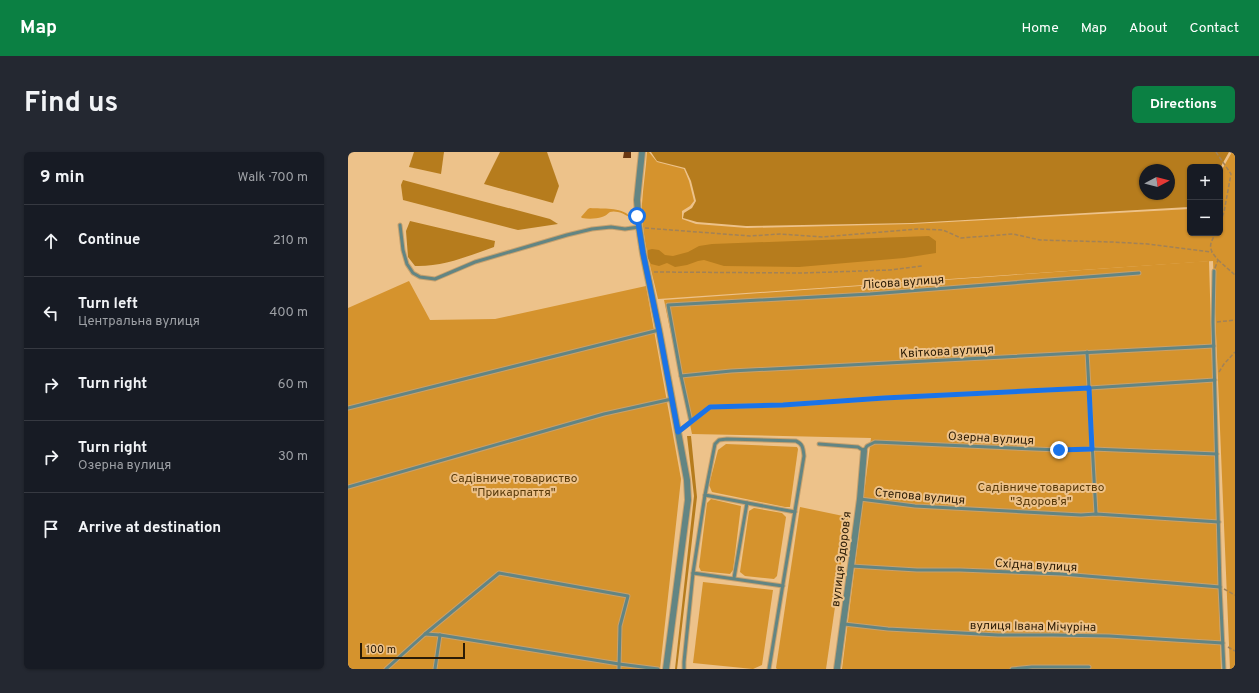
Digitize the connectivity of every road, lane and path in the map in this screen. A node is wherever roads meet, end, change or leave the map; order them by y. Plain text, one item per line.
1 (642, 152) edge
2 (1216, 152) edge
3 (1223, 215) edge
4 (400, 225) dead end
5 (639, 227) junction
6 (1214, 236) edge
7 (1212, 252) junction
8 (1218, 260) junction
9 (922, 266) dead end
10 (1214, 271) joint
11 (647, 272) junction
12 (1139, 272) dead end
13 (1235, 275) edge
14 (1235, 320) edge
15 (1213, 322) junction
16 (659, 330) junction
17 (1214, 346) junction
18 (1087, 352) junction
19 (1235, 352) edge
20 (681, 376) junction
21 (1215, 380) junction
22 (1089, 388) junction
23 (672, 399) junction
24 (348, 408) edge
25 (691, 422) junction
26 (678, 432) junction
27 (819, 444) dead end
28 (1092, 449) junction
29 (864, 451) junction
30 (1217, 454) junction
31 (348, 487) edge
32 (705, 495) junction
33 (860, 499) junction
34 (747, 503) junction
35 (796, 512) junction
36 (1096, 514) junction
37 (1219, 522) junction
38 (851, 566) junction
39 (693, 573) junction
40 (734, 578) junction
41 (783, 586) junction
42 (1220, 587) junction
43 (1235, 595) edge
44 (844, 624) junction
45 (425, 634) junction
46 (440, 635) junction
47 (1223, 643) junction
48 (1235, 651) edge
49 (619, 664) junction
50 (1089, 667) dead end
51 (386, 669) edge
52 (435, 669) edge
53 (619, 669) edge
54 (658, 669) edge
55 (666, 669) edge
56 (684, 669) edge
57 (769, 669) edge
58 (837, 669) edge
59 (1012, 669) edge
60 (1224, 669) edge

1 - 5 street
2 - 3 path
4 - 5 lane
5 - 7 path
5 - 11 street
6 - 7 path
7 - 8 path
8 - 10 path
8 - 13 path
9 - 11 path
10 - 15 lane
11 - 16 street
12 - 20 lane, Лісова вулиця
14 - 15 path
15 - 17 lane
16 - 23 street
16 - 24 lane
17 - 18 lane, Квіткова вулиця
17 - 21 lane
18 - 20 lane, Квіткова вулиця
18 - 22 lane
19 - 21 path
20 - 25 lane
21 - 22 lane
21 - 30 lane
22 - 25 lane
22 - 28 lane
23 - 26 street
23 - 31 lane
25 - 26 lane
26 - 55 street
27 - 29 lane
28 - 29 lane, Озерна вулиця
28 - 30 lane, Озерна вулиця
28 - 36 lane
29 - 33 street, вулиця Здоровʼя
30 - 37 lane
32 - 34 lane
32 - 35 lane
32 - 39 lane
33 - 36 lane, Степова вулиця
33 - 38 street, вулиця Здоровʼя
34 - 35 lane
34 - 40 lane
35 - 41 lane
36 - 37 lane, Степова вулиця
37 - 42 lane
38 - 42 lane, Східна вулиця
38 - 44 street, вулиця Здоровʼя
39 - 40 lane
39 - 56 lane
40 - 41 lane
41 - 57 lane
42 - 43 path
42 - 47 lane
44 - 47 lane, вулиця Івана Мічуріна
44 - 58 street, вулиця Здоровʼя
45 - 46 lane
45 - 49 lane
45 - 51 lane
46 - 49 lane
46 - 52 lane
47 - 48 path
47 - 60 lane
49 - 53 lane
49 - 54 lane
50 - 59 lane

